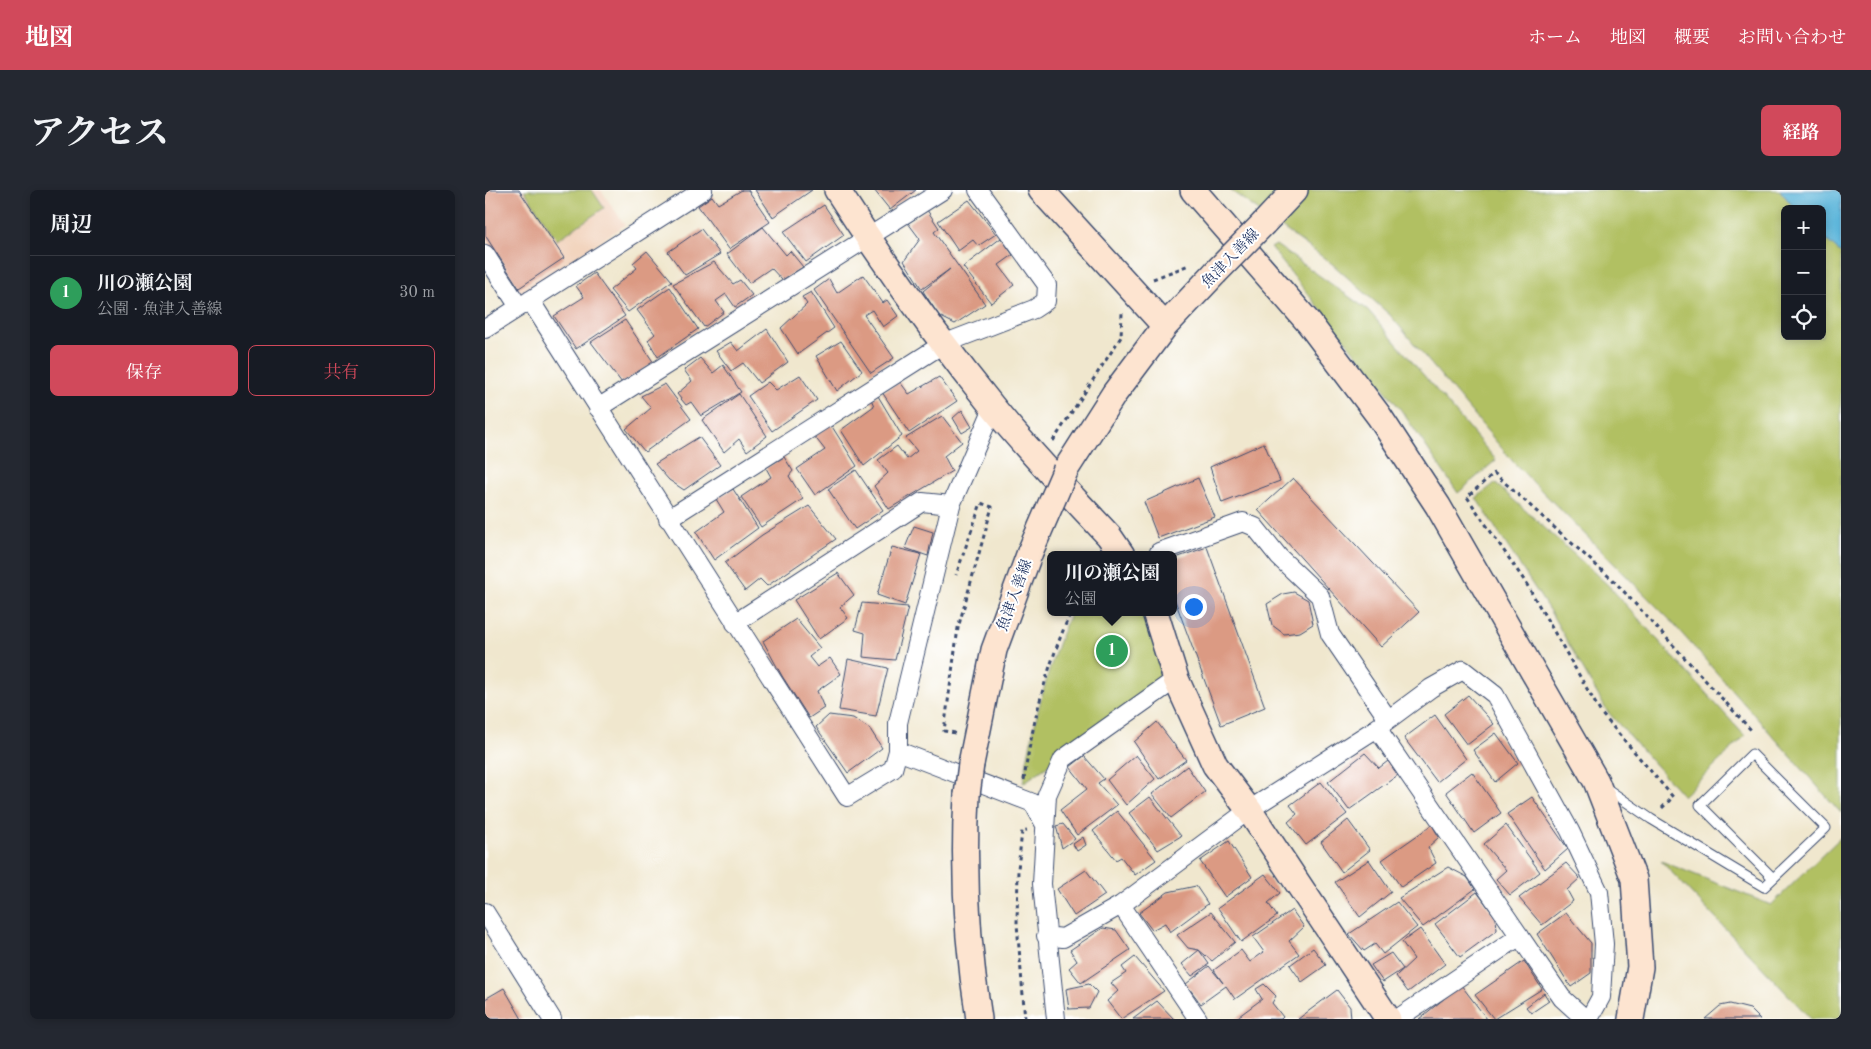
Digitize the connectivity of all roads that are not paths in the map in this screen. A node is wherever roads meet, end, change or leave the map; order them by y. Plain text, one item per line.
1 (703, 190) edge
2 (837, 190) edge
3 (943, 190) edge
4 (978, 190) edge
5 (1041, 190) edge
6 (1193, 190) edge
7 (1293, 193) edge
8 (868, 238) junction
9 (485, 254) edge
10 (525, 303) junction
11 (1165, 326) junction
12 (485, 329) edge
13 (943, 344) junction
14 (598, 408) junction
15 (993, 408) junction
16 (951, 505) junction
17 (668, 519) junction
18 (1119, 551) edge
19 (1162, 551) edge
20 (1156, 616) edge
21 (735, 623) junction
22 (1177, 679) junction
23 (1383, 724) junction
24 (898, 751) junction
25 (1596, 781) junction
26 (1249, 810) junction
27 (1045, 826) junction
28 (1773, 878) junction
29 (1121, 905) junction
30 (485, 912) edge
31 (1046, 936) junction
32 (1520, 936) junction
33 (552, 1019) edge
34 (979, 1019) edge
35 (1056, 1019) edge
36 (1198, 1019) edge
37 (1388, 1019) edge
38 (1397, 1019) edge
39 (1585, 1019) edge
40 (1589, 1019) edge
41 (1631, 1019) edge

1 - 10 street
2 - 8 street
3 - 8 street
4 - 13 street
5 - 11 street
6 - 25 street
7 - 11 street, 魚津入善線, bridge
8 - 13 street
8 - 14 street
9 - 10 street
10 - 12 street
10 - 14 street
11 - 34 street, 魚津入善線, bridge
13 - 15 street
13 - 17 street
14 - 17 street
15 - 16 street
15 - 18 street
16 - 21 street
16 - 24 street
17 - 21 street
19 - 23 street
20 - 22 street
21 - 24 street
22 - 26 street
22 - 27 street
23 - 26 street
23 - 32 street
23 - 40 street
24 - 27 street
25 - 28 lane
25 - 41 street
26 - 29 street
26 - 37 street
27 - 31 street
28 - 28 lane
29 - 31 street
29 - 36 street
30 - 33 street
31 - 35 street
32 - 38 street
32 - 39 street

